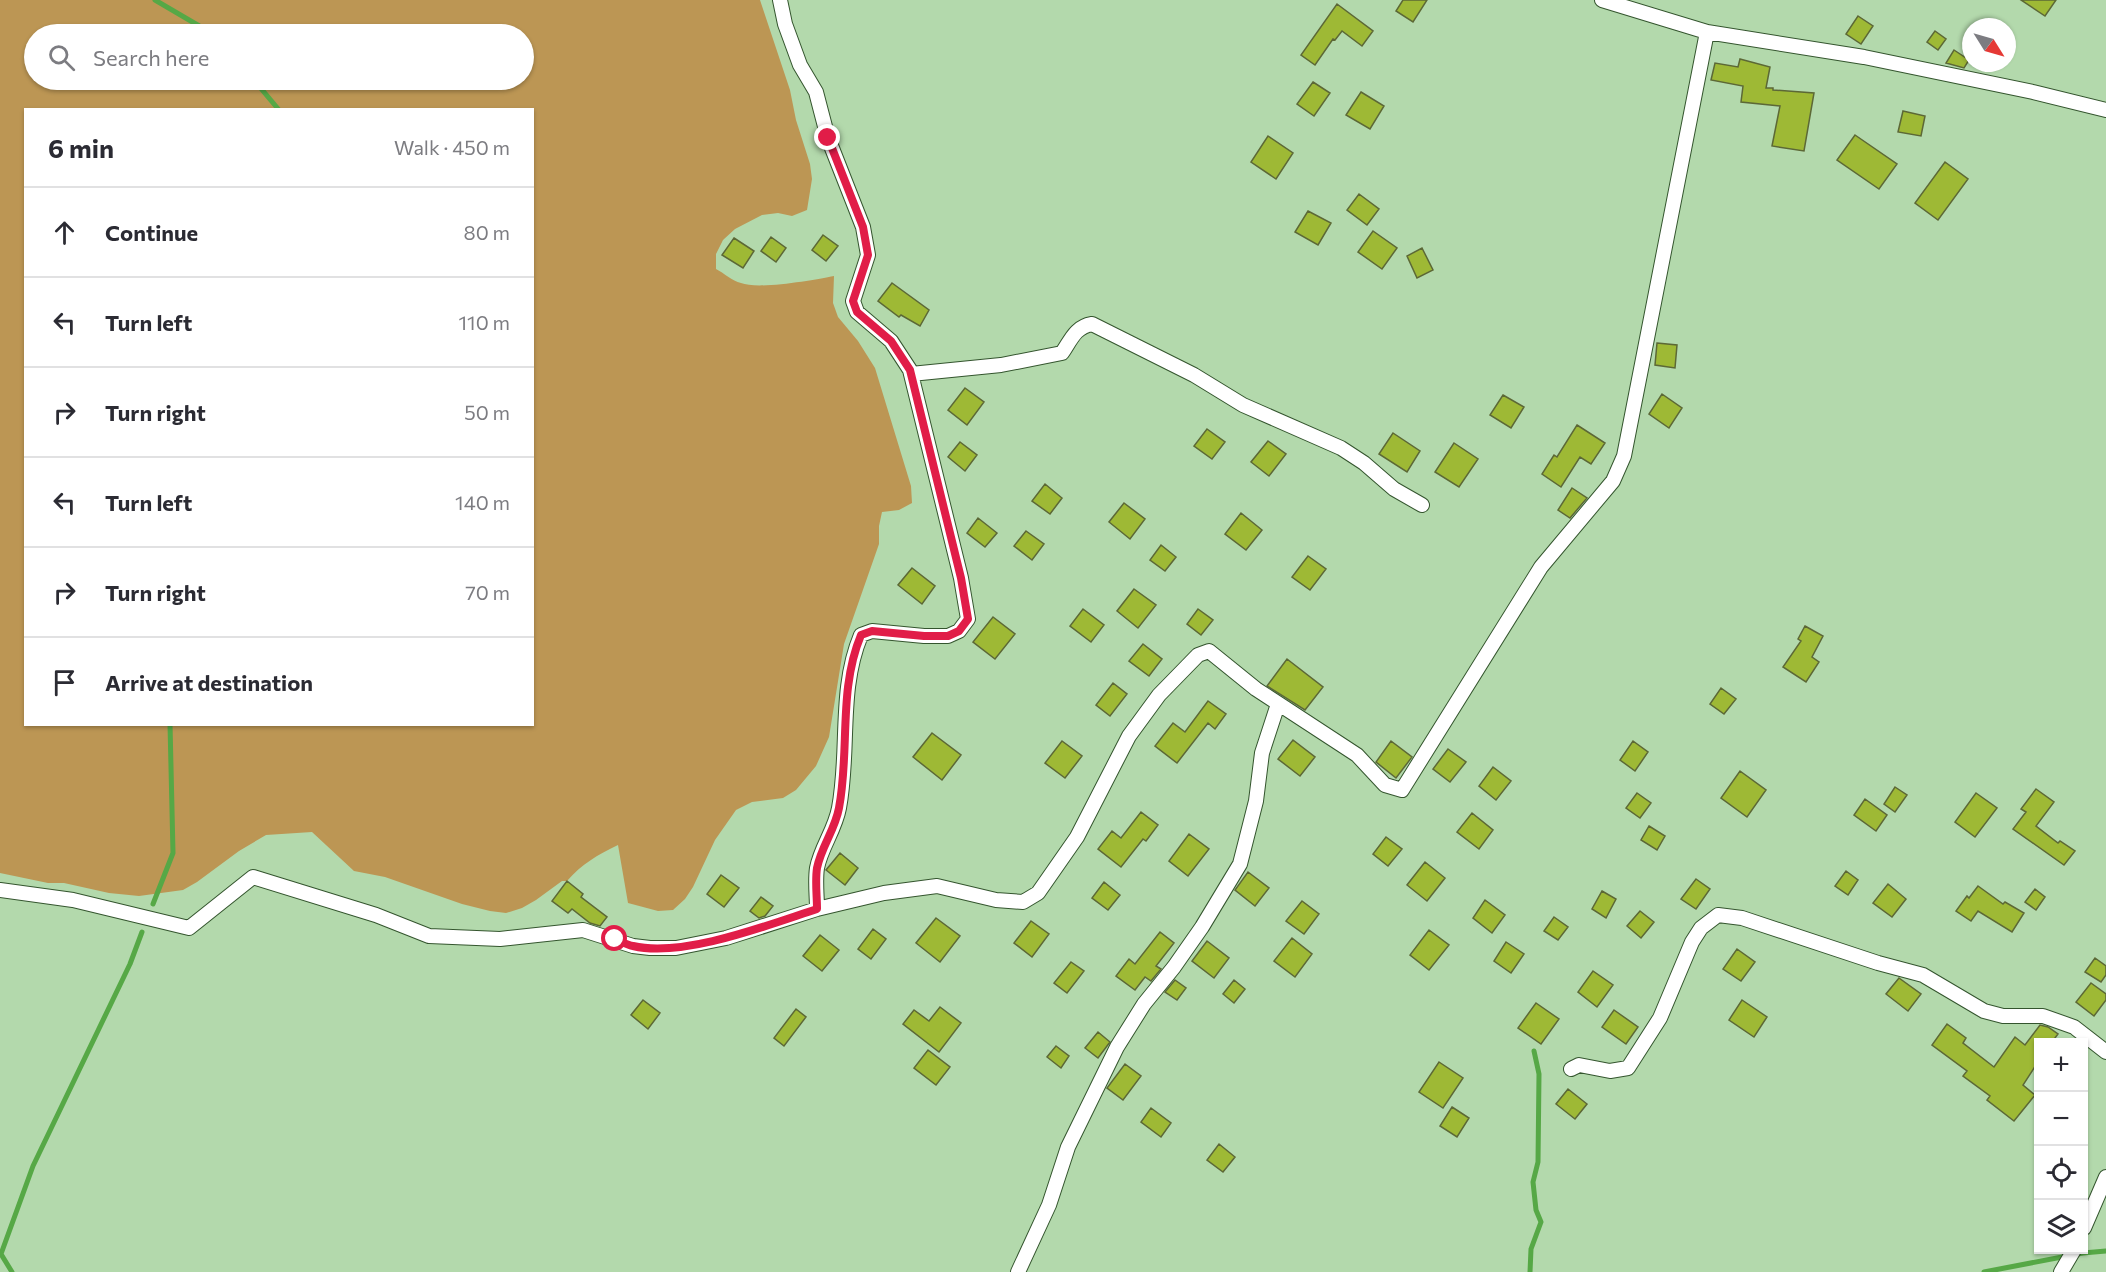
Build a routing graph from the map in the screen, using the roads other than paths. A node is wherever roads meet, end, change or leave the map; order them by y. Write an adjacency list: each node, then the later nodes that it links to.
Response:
1 (780, 0): 5 (street)
2 (1602, 0): 3 (street)
3 (1707, 32): 4 (street); 7 (street)
4 (2106, 110)
5 (911, 374): 6 (street); 9 (street)
6 (1422, 505)
7 (1278, 704): 9 (street); 14 (street)
8 (0, 890): 9 (street)
9 (817, 909)
10 (2106, 1052): 11 (street)
11 (1571, 1069)
12 (2106, 1177): 13 (street)
13 (2088, 1219)
14 (1018, 1272)

